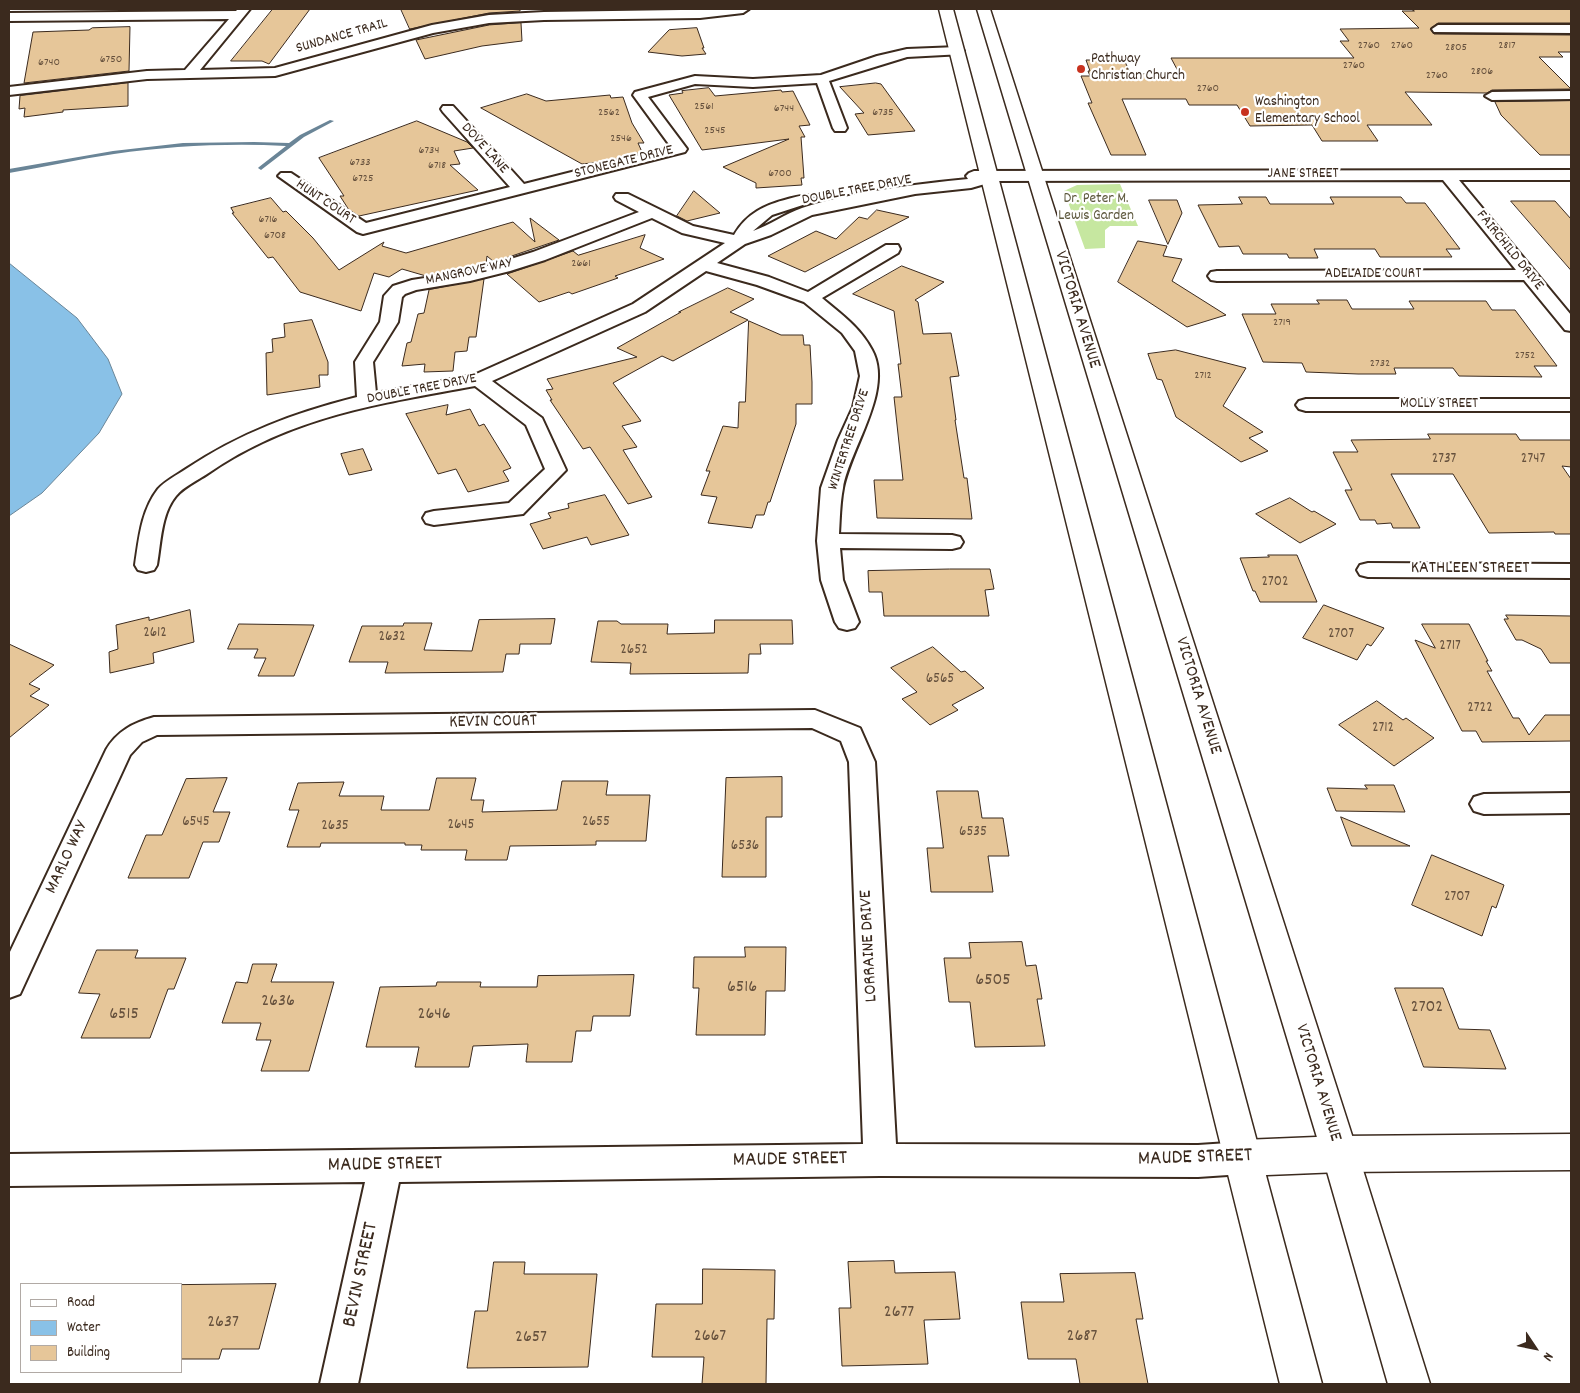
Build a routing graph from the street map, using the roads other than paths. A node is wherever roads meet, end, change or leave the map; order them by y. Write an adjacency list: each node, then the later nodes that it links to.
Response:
1 (743, 9): 5 (street, SUNDANCE TRAIL)
2 (946, 9): 9 (main road)
3 (983, 9): 20 (main road, VICTORIA AVENUE)
4 (242, 12): 6 (street); 10 (street)
5 (486, 14): 10 (street, SUNDANCE TRAIL)
6 (9, 17)
7 (1438, 29): 8 (street)
8 (1571, 29)
9 (958, 51): 11 (street, STONEGATE DRIVE); 21 (main road)
10 (190, 73): 12 (street, SUNDANCE TRAIL)
11 (822, 79): 16 (street); 22 (street, STONEGATE DRIVE)
12 (9, 91)
13 (1571, 95): 14 (street)
14 (1492, 96)
15 (448, 108): 22 (street, DOVE LANE)
16 (840, 128)
17 (1447, 175): 18 (street, JANE STREET); 20 (street, JANE STREET); 29 (street, FAIRCHILD DRIVE)
18 (1571, 175)
19 (286, 176): 25 (street, HUNT COURT)
20 (1034, 176): 21 (street, DOUBLE TREE DRIVE); 50 (main road, VICTORIA AVENUE)
21 (991, 177): 26 (street, DOUBLE TREE DRIVE); 51 (main road)
22 (520, 189): 25 (street, STONEGATE DRIVE)
23 (622, 198): 24 (street)
24 (651, 212): 26 (street); 34 (street, MANGROVE WAY)
25 (363, 229)
26 (739, 241): 28 (street, DOUBLE TREE DRIVE)
27 (892, 249): 31 (street)
28 (706, 265): 31 (street, WINTERTREE DRIVE); 33 (street, DOUBLE TREE DRIVE)
29 (1529, 275): 30 (street, ADELAIDE COURT); 32 (street, FAIRCHILD DRIVE)
30 (1218, 276)
31 (810, 298): 38 (street, WINTERTREE DRIVE)
32 (1571, 326)
33 (479, 380): 34 (street, DOUBLE TREE DRIVE); 37 (street)
34 (367, 400): 40 (street, DOUBLE TREE DRIVE)
35 (1306, 405): 36 (street, MOLLY STREET)
36 (1571, 405)
37 (434, 518)
38 (828, 541): 39 (street); 43 (street, WINTERTREE DRIVE)
39 (952, 542)
40 (146, 565)
41 (1368, 570): 42 (street, KATHLEEN STREET)
42 (1571, 571)
43 (847, 622)
44 (851, 734): 45 (street, KEVIN COURT); 52 (street, LORRAINE DRIVE)
45 (133, 735): 48 (street, MARLO WAY)
46 (1571, 803): 47 (street)
47 (1484, 804)
48 (9, 985)
49 (1571, 1152): 50 (main road, MAUDE STREET)
50 (1340, 1154): 51 (main road, MAUDE STREET); 57 (main road, VICTORIA AVENUE)
51 (1243, 1158): 52 (street, MAUDE STREET); 56 (main road)
52 (880, 1160): 53 (street, MAUDE STREET)
53 (385, 1166): 54 (street, MAUDE STREET); 55 (street, BEVIN STREET)
54 (9, 1170)
55 (339, 1384)
56 (1301, 1384)
57 (1409, 1384)

